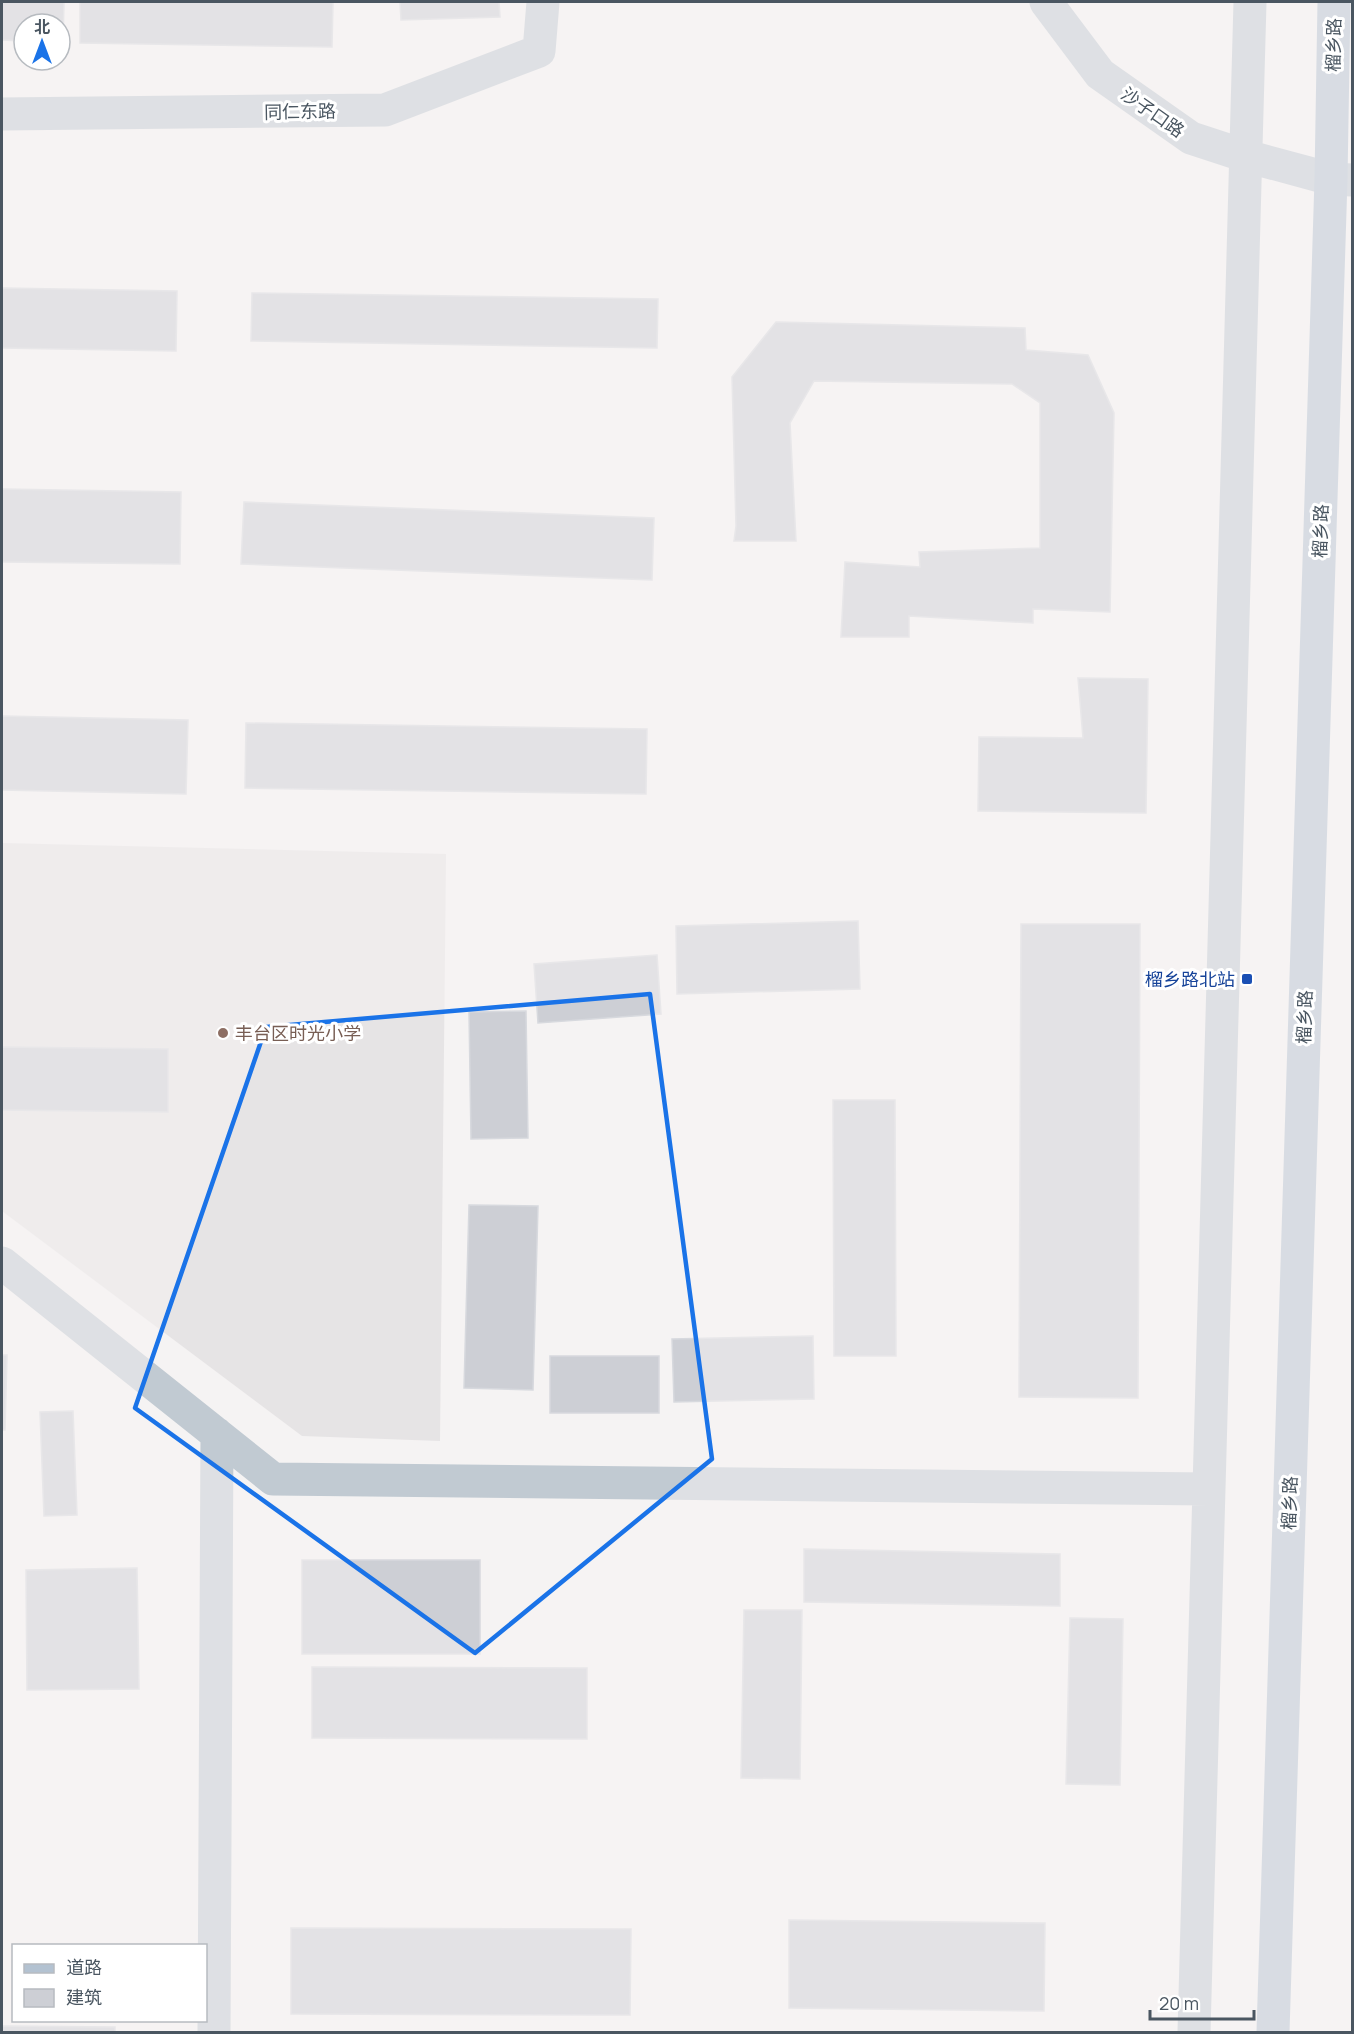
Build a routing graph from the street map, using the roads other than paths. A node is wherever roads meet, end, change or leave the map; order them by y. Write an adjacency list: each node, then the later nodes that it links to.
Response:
1 (543, 2): 5 (street, 同仁东路)
2 (1046, 2): 6 (street, 沙子口路)
3 (1250, 2): 6 (street)
4 (1334, 2): 7 (main road, 榴乡路)
5 (2, 114)
6 (1246, 156): 7 (street, 沙子口路); 10 (street)
7 (1342, 179): 13 (main road, 榴乡路)
8 (2, 1263): 9 (street)
9 (217, 1434): 10 (street); 11 (street)
10 (1209, 1489): 12 (street)
11 (214, 2032)
12 (1194, 2032)
13 (1273, 2032)

